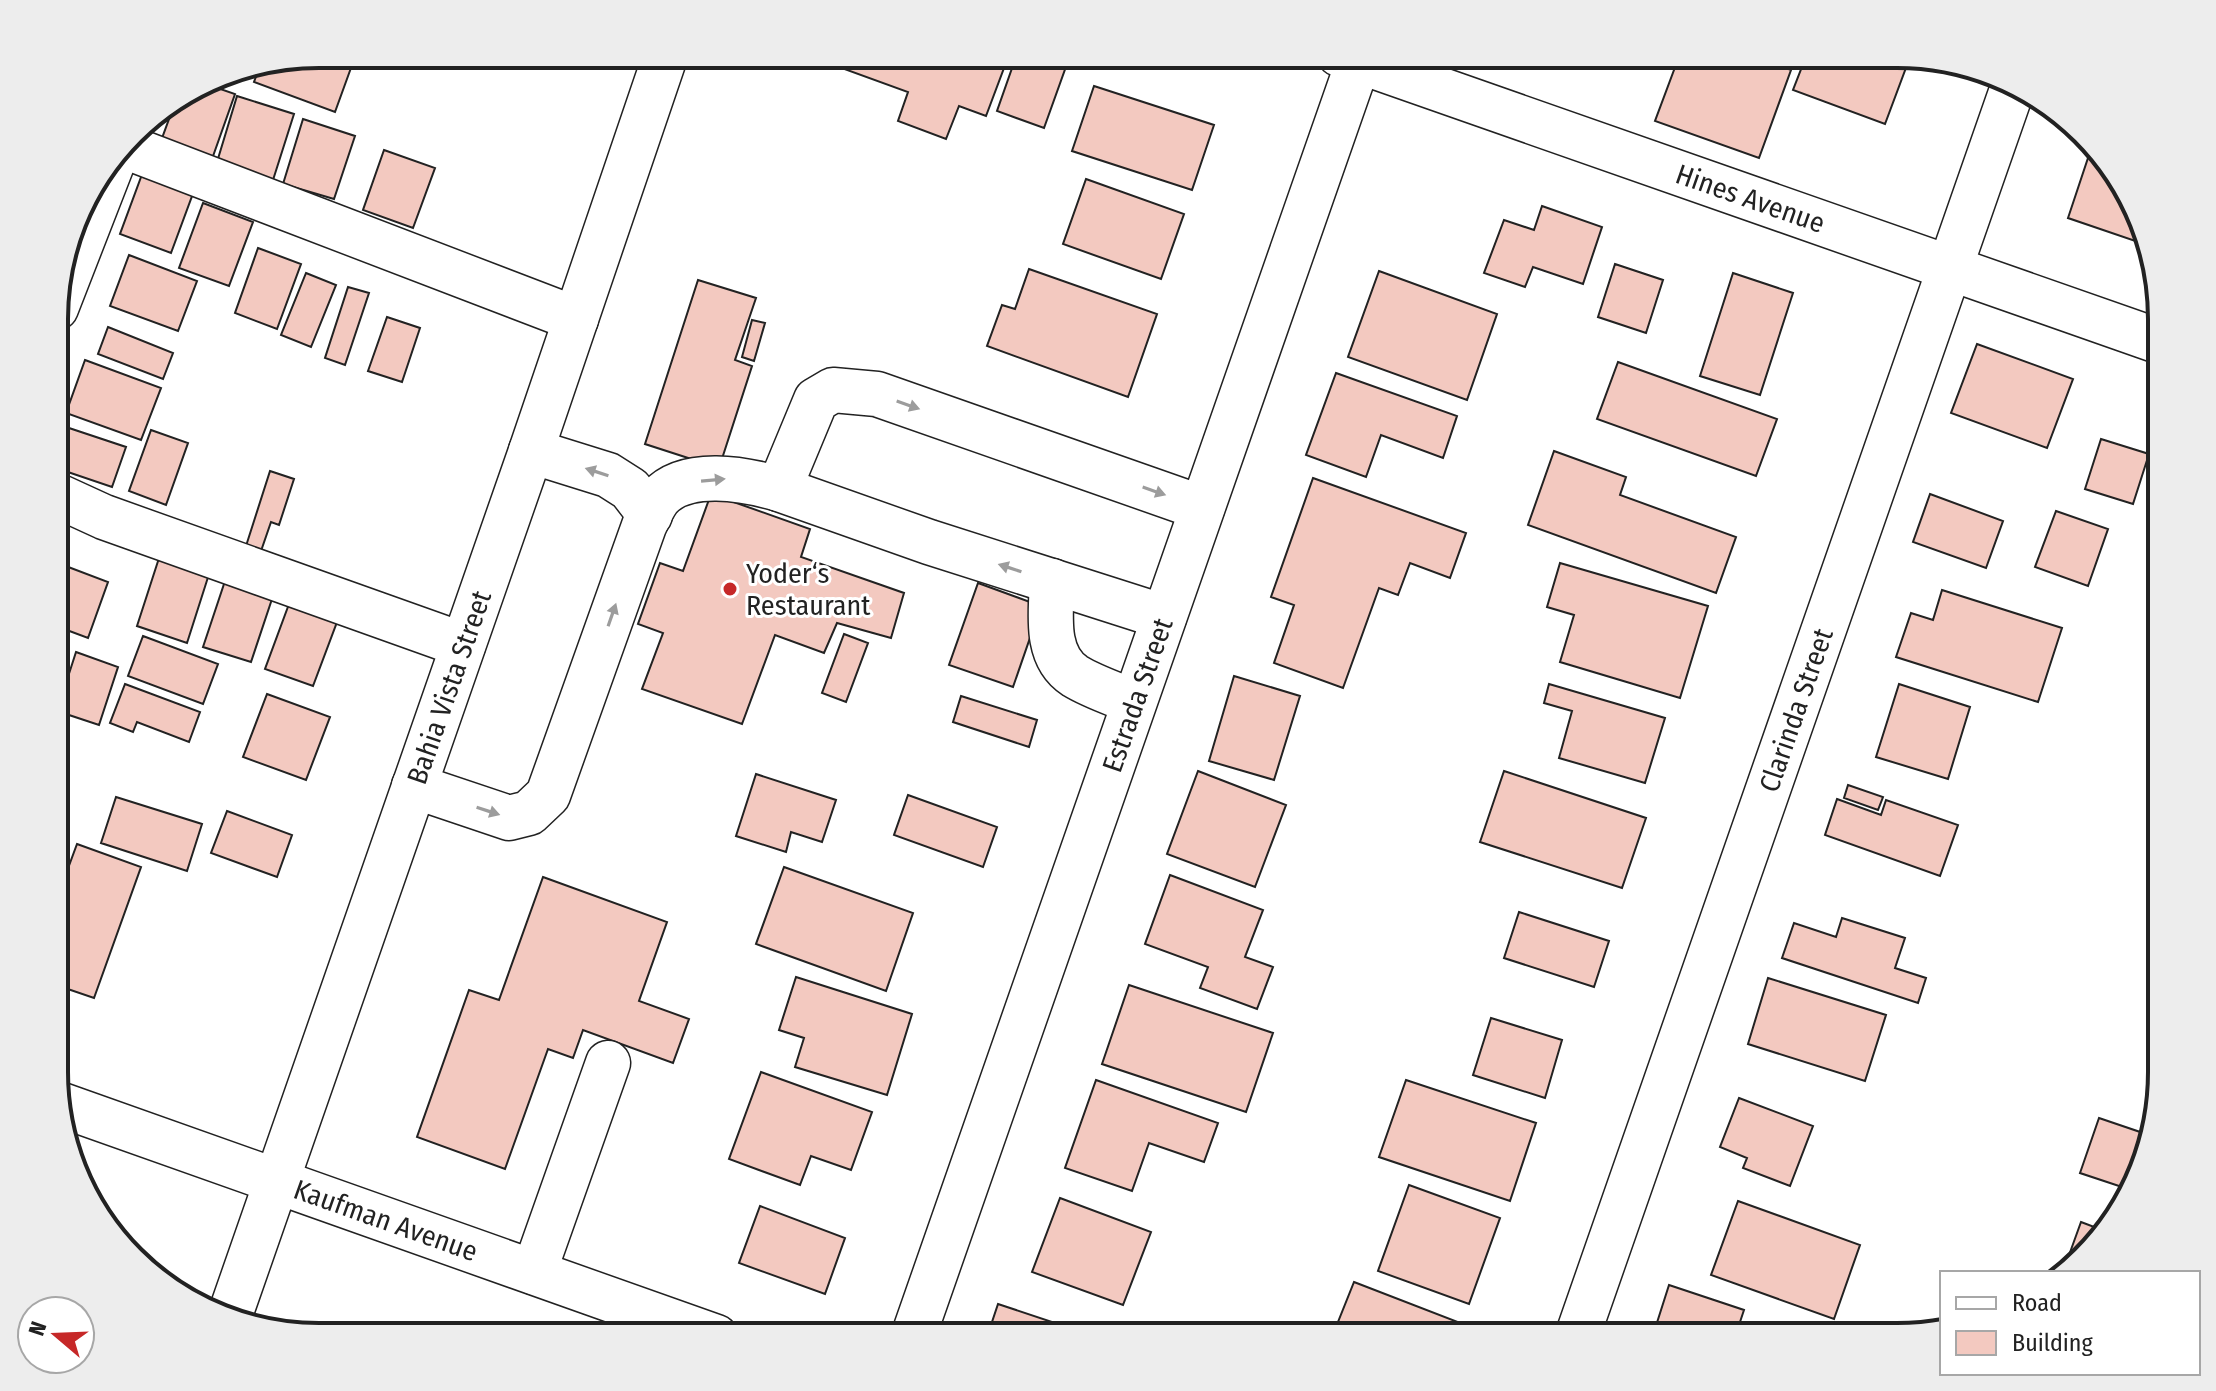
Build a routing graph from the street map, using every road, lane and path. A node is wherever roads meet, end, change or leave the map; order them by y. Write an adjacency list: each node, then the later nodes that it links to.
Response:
1 (1348, 68): 14 (street, Estrada Street)
2 (1387, 68): 8 (street, Hines Avenue)
3 (661, 69): 9 (street, Bahia Vista Street)
4 (2010, 95): 8 (street, Clarinda Street)
5 (134, 150): 9 (street)
6 (96, 204): 7 (street)
7 (77, 254)
8 (1948, 268): 10 (street, Hines Avenue); 26 (street, Clarinda Street)
9 (576, 319): 11 (street, Bahia Vista Street)
10 (2147, 337)
11 (531, 451): 15 (street, one-way to 11); 18 (street, Bahia Vista Street)
12 (779, 489): 14 (street, one-way to 14); 15 (street, one-way to 12); 16 (street, one-way to 12)
13 (68, 500): 18 (street)
14 (1202, 508): 17 (street, Estrada Street)
15 (650, 515): 20 (street, one-way to 15)
16 (1052, 581): 17 (street); 19 (street)
17 (1164, 617): 19 (street, Estrada Street)
18 (463, 645): 20 (street, Bahia Vista Street)
19 (1134, 702): 28 (street, Estrada Street)
20 (414, 786): 23 (street, Bahia Vista Street)
21 (608, 1063): 24 (street)
22 (71, 1108): 23 (street, Kaufman Avenue)
23 (277, 1182): 24 (street, Kaufman Avenue); 25 (street, Bahia Vista Street)
24 (534, 1272): 27 (street, Kaufman Avenue)
25 (233, 1308)
26 (1582, 1322)
27 (676, 1323)
28 (918, 1323)

